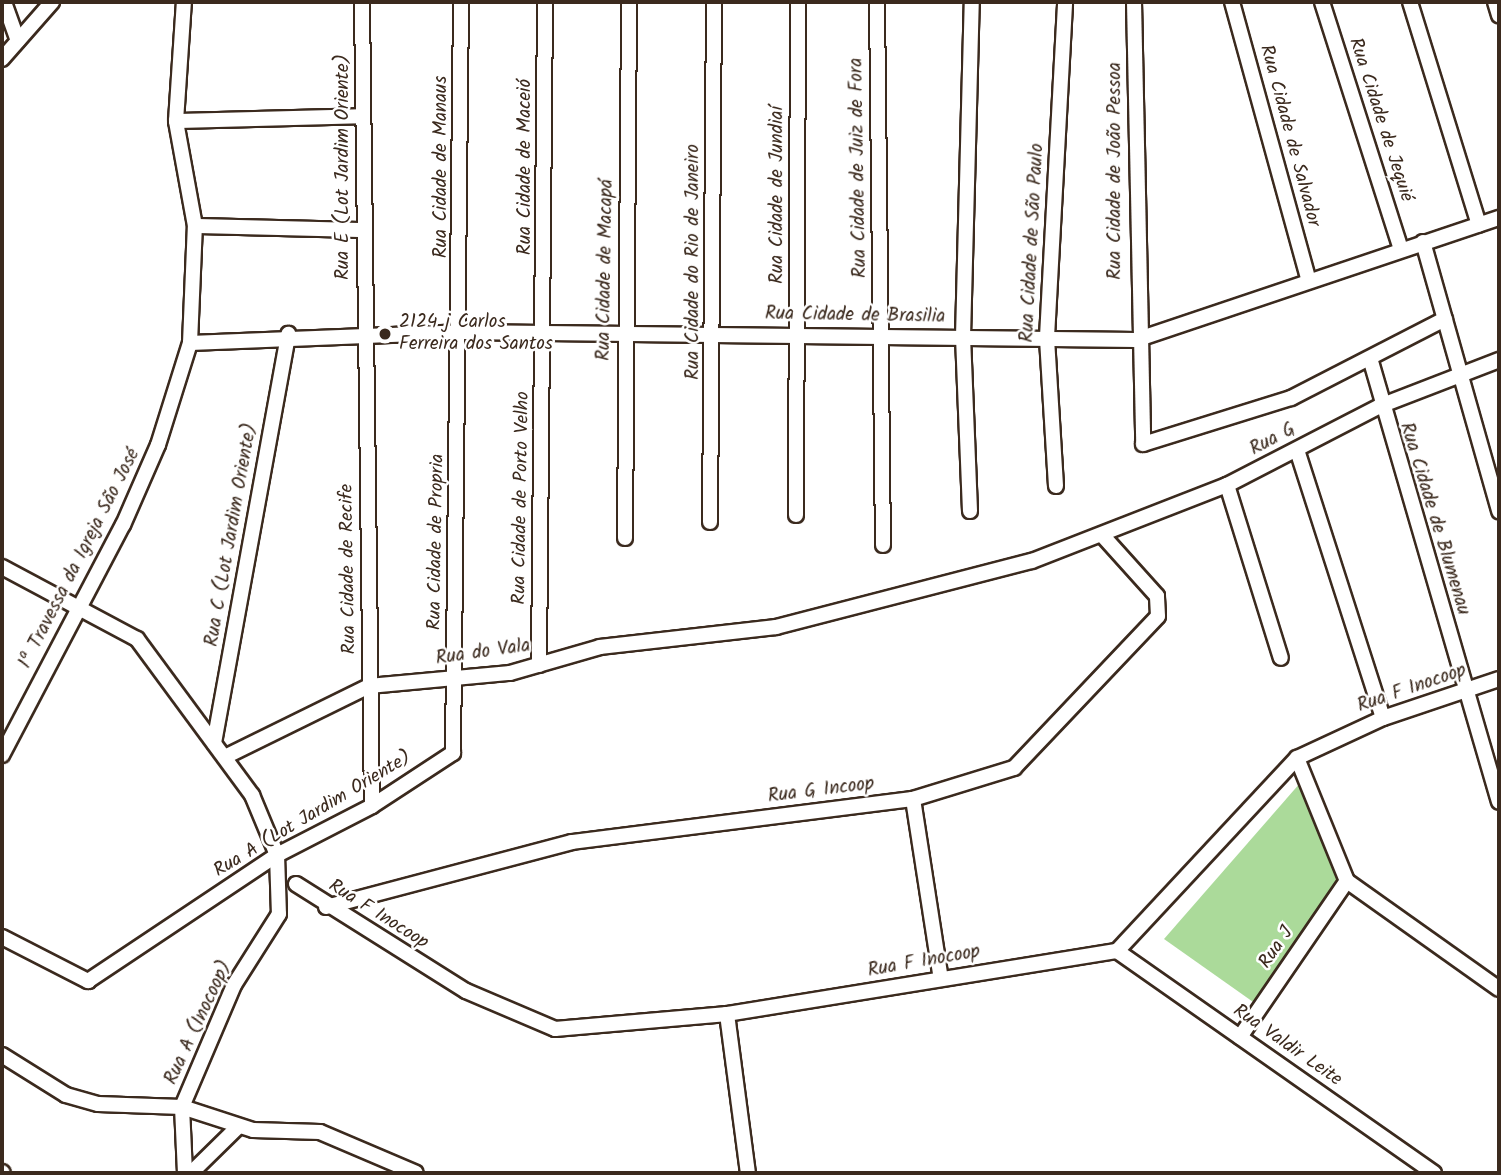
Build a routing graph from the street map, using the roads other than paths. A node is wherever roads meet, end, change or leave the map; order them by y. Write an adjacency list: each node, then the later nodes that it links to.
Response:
1 (4, 2): 19 (street)
2 (52, 2): 19 (street)
3 (184, 2): 22 (street, 1ª Travessa da Igreja São José)
4 (362, 2): 21 (street, Rua E (Lot Jardim Oriente))
5 (461, 2): 32 (street, Rua Cidade de Manaus)
6 (545, 2): 33 (street, Rua Cidade de Maceió)
7 (629, 2): 37 (street, Rua Cidade de Macapá)
8 (714, 2): 34 (street, Rua Cidade do Rio de Janeiro)
9 (798, 2): 38 (street, Rua Cidade de Jundiaí)
10 (877, 2): 36 (street, Rua Cidade de Juiz de Fora)
11 (972, 2): 39 (street)
12 (1065, 2): 40 (street, Rua Cidade de São Paulo)
13 (1134, 2): 41 (street, Rua Cidade de João Pessoa)
14 (1232, 2): 29 (street, Rua Cidade de Salvador)
15 (1322, 2): 28 (street, Rua Cidade de Jequié)
16 (1410, 2): 24 (street)
17 (1495, 2): 18 (street)
18 (1499, 15)
19 (18, 41): 20 (street)
20 (2, 59)
21 (363, 116): 22 (street); 26 (street, Rua E (Lot Jardim Oriente))
22 (176, 121): 25 (street, 1ª Travessa da Igreja São José)
23 (1499, 218): 24 (street, Rua Cidade de Brasilia)
24 (1479, 225): 27 (street, Rua Cidade de Brasilia)
25 (195, 226): 26 (street); 42 (street, 1ª Travessa da Igreja São José)
26 (362, 230): 31 (street, Rua E (Lot Jardim Oriente))
27 (1423, 242): 28 (street, Rua Cidade de Brasilia); 30 (street)
28 (1401, 249): 29 (street, Rua Cidade de Brasilia)
29 (1309, 281): 41 (street, Rua Cidade de Brasilia)
30 (1445, 319): 43 (street, Rua G); 45 (street)
31 (366, 332): 32 (street, Rua Cidade de Brasilia); 35 (street, Rua Cidade de Brasilia); 64 (street, Rua Cidade de Recife)
32 (460, 332): 33 (street, Rua Cidade de Brasilia); 62 (street, Rua Cidade de Propria)
33 (544, 332): 37 (street, Rua Cidade de Brasilia); 61 (street, Rua Cidade de Porto Velho)
34 (713, 333): 37 (street, Rua Cidade de Brasilia); 38 (street, Rua Cidade de Brasilia); 54 (street, Rua Cidade do Rio de Janeiro)
35 (288, 334): 42 (street, Rua Cidade de Brasilia); 67 (street, Rua C (Lot Jardim Oriente))
36 (881, 334): 38 (street, Rua Cidade de Brasilia); 39 (street, Rua Cidade de Brasilia); 57 (street, Rua Cidade de Juiz de Fora)
37 (625, 335): 56 (street, Rua Cidade de Macapá)
38 (797, 336): 53 (street, Rua Cidade de Jundiaí)
39 (963, 337): 40 (street, Rua Cidade de Brasilia); 51 (street)
40 (1047, 337): 41 (street, Rua Cidade de Brasilia); 50 (street, Rua Cidade de São Paulo)
41 (1136, 340): 47 (street, Rua Cidade de João Pessoa)
42 (190, 343): 59 (street, 1ª Travessa da Igreja São José)
43 (1370, 359): 46 (street, Rua Cidade de Blumenau); 47 (street, Rua G)
44 (1499, 360): 45 (street, Rua G)
45 (1459, 373): 46 (street, Rua G); 52 (street)
46 (1380, 406): 48 (street, Rua G); 65 (street, Rua Cidade de Blumenau)
47 (1143, 444)
48 (1297, 450): 49 (street, Rua G); 66 (street)
49 (1227, 485): 55 (street, Rua G); 60 (street)
50 (1056, 486)
51 (970, 511)
52 (1499, 511)
53 (796, 515)
54 (710, 522)
55 (1103, 536): 61 (street, Rua do Vala); 72 (street, Rua G Incoop)
56 (625, 538)
57 (883, 545)
58 (2, 567): 59 (street)
59 (81, 607): 67 (street); 69 (street, 1ª Travessa da Igreja São José)
60 (1281, 658)
61 (539, 665): 62 (street, Rua do Vala)
62 (453, 677): 64 (street, Rua do Vala); 68 (street, Rua Cidade de Propria)
63 (1499, 679): 65 (street, Rua F Inocoop)
64 (369, 686): 70 (street); 74 (street, Rua Cidade de Recife)
65 (1466, 690): 66 (street, Rua F Inocoop); 73 (street, Rua Cidade de Blumenau)
66 (1383, 718): 71 (street, Rua F Inocoop)
67 (214, 743): 75 (street)
68 (453, 753): 74 (street, Rua A (Lot Jardim Oriente))
69 (2, 755)
70 (229, 755)
71 (1297, 758): 76 (street); 80 (street, Rua F Inocoop)
72 (914, 799): 78 (street, Rua G Incoop); 81 (street)
73 (1499, 802)
74 (372, 806): 75 (street, Rua A (Lot Jardim Oriente))
75 (277, 855): 79 (street, Rua A (Lot Jardim Oriente)); 86 (street, Rua A (Inocoop))
76 (1346, 881): 82 (street); 84 (street, Rua J)
77 (296, 884): 78 (street, Rua F Inocoop)
78 (326, 907): 83 (street, Rua F Inocoop)
79 (2, 937)
80 (1117, 951): 81 (street, Rua F Inocoop); 84 (street, Rua Valdir Leite)
81 (941, 979): 83 (street, Rua F Inocoop)
82 (1499, 989)
83 (727, 1014): 91 (street)
84 (1240, 1037): 92 (street, Rua Valdir Leite)
85 (2, 1055): 86 (street)
86 (182, 1107): 87 (street); 89 (street, Rua A (Inocoop))
87 (238, 1127): 88 (street); 90 (street)
88 (200, 1171)
89 (186, 1173)
90 (416, 1173)
91 (748, 1173)
92 (1434, 1173)

